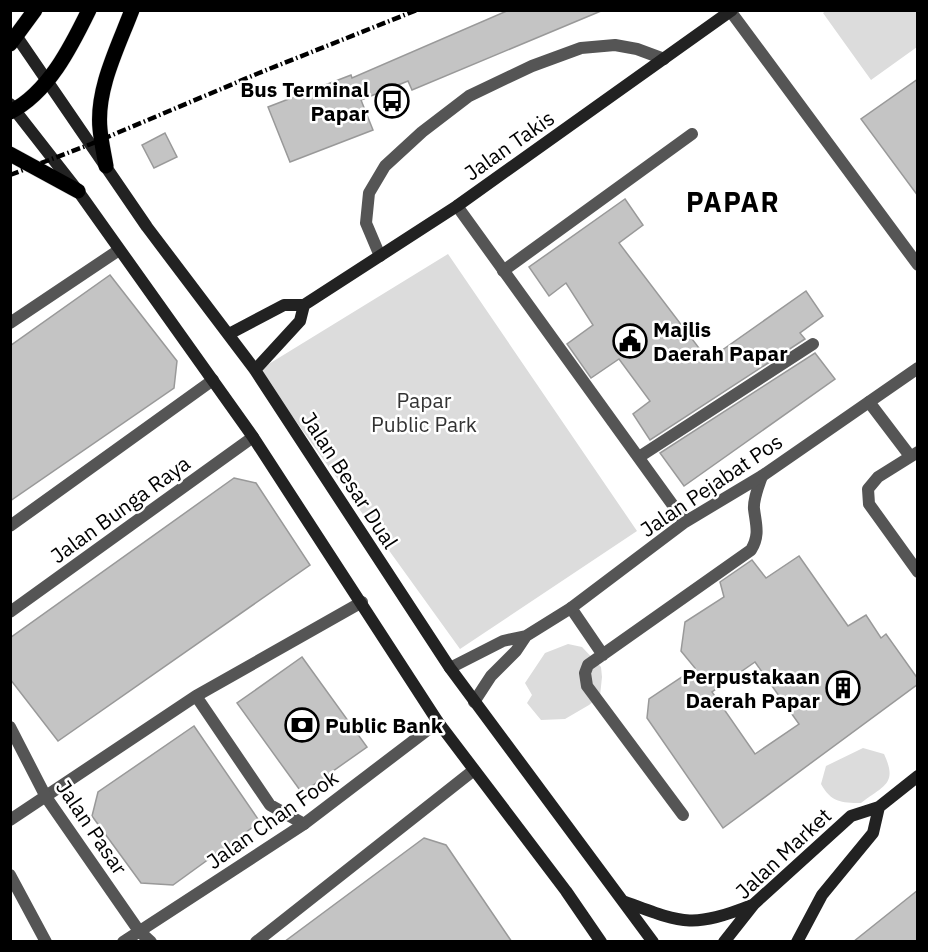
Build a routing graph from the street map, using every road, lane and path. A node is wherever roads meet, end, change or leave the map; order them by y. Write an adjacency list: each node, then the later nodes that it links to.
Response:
1 (35, 10): 5 (main road)
2 (89, 10): 7 (main road)
3 (132, 10): 11 (main road)
4 (732, 11): 6 (main road, Jalan Takis); 16 (street)
5 (14, 40): 7 (main road, Jalan Besar Dual)
6 (664, 59): 13 (main road, Jalan Takis); 15 (street)
7 (47, 81): 8 (main road); 11 (main road, Jalan Besar Dual)
8 (12, 109): 12 (main road)
9 (692, 134): 17 (street)
10 (10, 154): 12 (main road)
11 (106, 166): 20 (main road, Jalan Besar Dual)
12 (78, 191): 14 (main road)
13 (457, 206): 15 (main road, Jalan Takis); 17 (street)
14 (119, 250): 19 (street); 24 (main road)
15 (380, 256): 18 (main road, Jalan Takis)
16 (918, 265)
17 (503, 270): 28 (street)
18 (304, 305): 20 (main road, Jalan Takis); 23 (main road)
19 (10, 323)
20 (229, 334): 23 (main road, Jalan Besar Dual)
21 (813, 344): 28 (street)
22 (918, 368): 25 (street, Jalan Pejabat Pos)
23 (255, 370): 38 (main road, Jalan Besar Dual)
24 (213, 380): 26 (main road); 31 (street)
25 (869, 402): 27 (street); 29 (street, Jalan Pejabat Pos)
26 (253, 437): 33 (main road); 35 (street, Jalan Bunga Raya)
27 (914, 454): 32 (street)
28 (639, 457): 30 (street)
29 (762, 476): 30 (street, Jalan Pejabat Pos); 37 (street)
30 (686, 522): 34 (street, Jalan Pejabat Pos)
31 (10, 526)
32 (918, 572)
33 (362, 602): 39 (street); 41 (main road)
34 (572, 608): 36 (street, Jalan Pejabat Pos); 37 (street)
35 (10, 612)
36 (526, 636): 38 (street, Jalan Pejabat Pos); 40 (street, Jalan Pejabat Pos)
37 (603, 655): 47 (street)
38 (450, 668): 40 (main road, Jalan Besar Dual)
39 (196, 696): 45 (street); 49 (street)
40 (474, 702): 51 (main road, Jalan Besar Dual)
41 (438, 722): 43 (main road); 49 (street, Jalan Chan Fook)
42 (10, 728): 45 (street, Jalan Pasar)
43 (474, 770): 57 (street); 58 (main road)
44 (918, 776): 46 (main road, Jalan Market)
45 (46, 797): 48 (street); 53 (street, Jalan Pasar)
46 (879, 807): 52 (main road, Jalan Market); 61 (main road)
47 (683, 815)
48 (10, 820)
49 (304, 824): 53 (street, Jalan Chan Fook)
50 (10, 875): 54 (street)
51 (622, 900): 52 (main road); 59 (main road, Jalan Besar Dual)
52 (754, 904): 60 (main road, Jalan Market)
53 (139, 931): 55 (street, Jalan Chan Fook); 56 (street, Jalan Pasar)
54 (46, 942)
55 (123, 942)
56 (151, 942)
57 (256, 942)
58 (601, 942)
59 (653, 942)
60 (724, 942)
61 (797, 942)

